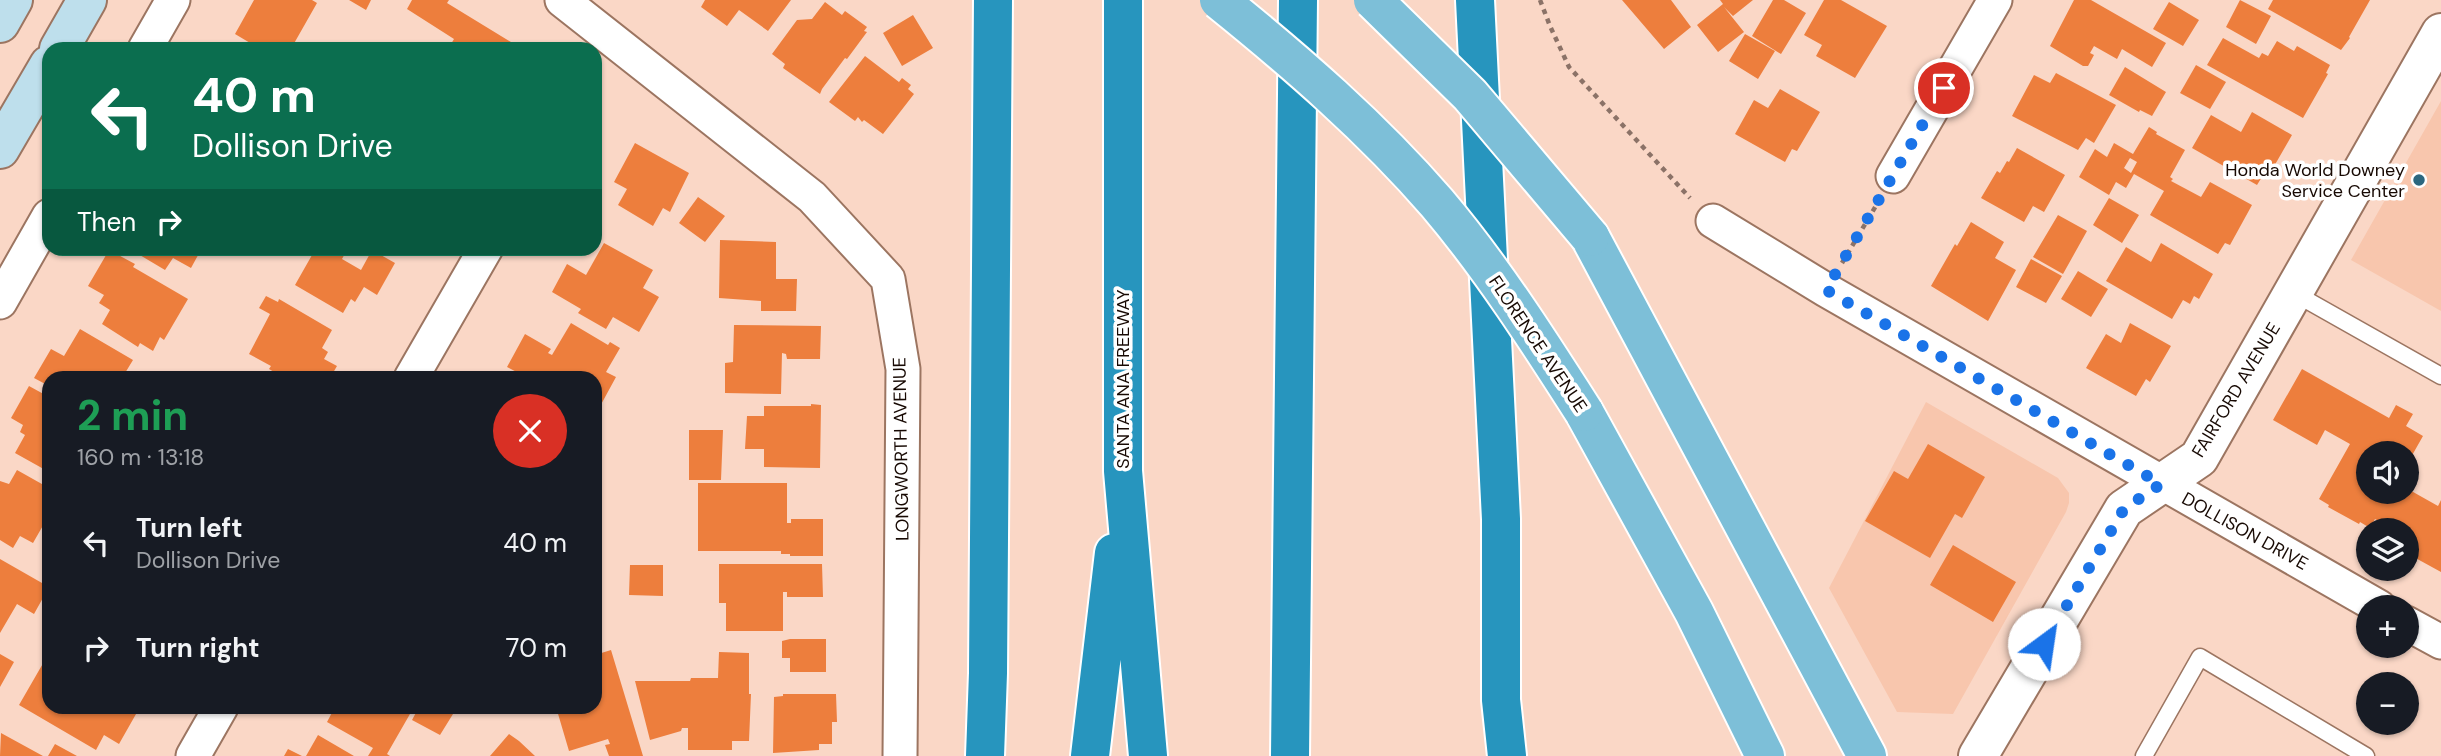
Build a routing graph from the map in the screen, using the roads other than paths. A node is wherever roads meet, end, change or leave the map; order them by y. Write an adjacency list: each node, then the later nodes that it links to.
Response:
1 (13, 0): 12 (main road)
2 (88, 0): 14 (main road)
3 (173, 0): 15 (street)
4 (562, 0): 16 (street, LONGWORTH AVENUE)
5 (993, 0): 36 (highway)
6 (1123, 0): 28 (highway, SANTA ANA FREEWAY)
7 (1219, 0): 41 (main road, FLORENCE AVENUE, bridge)
8 (1298, 0): 39 (highway)
9 (1373, 0): 42 (main road, bridge)
10 (1475, 0): 40 (highway)
11 (1994, 0): 20 (street)
12 (0, 23)
13 (2441, 33): 24 (street, FAIRFORD AVENUE)
14 (63, 42)
15 (149, 42)
16 (597, 42)
17 (602, 48): 35 (street, LONGWORTH AVENUE)
18 (42, 77): 19 (main road)
19 (0, 149)
20 (1893, 176)
21 (1713, 221): 29 (street, DOLLISON DRIVE)
22 (42, 228): 25 (street)
23 (481, 256): 26 (street)
24 (2294, 293): 27 (lane); 29 (street, FAIRFORD AVENUE)
25 (0, 302)
26 (415, 371)
27 (2441, 376)
28 (1123, 471): 37 (highway); 38 (highway, SANTA ANA FREEWAY)
29 (2161, 484): 30 (street, DOLLISON DRIVE); 43 (street, FAIRFORD AVENUE)
30 (2358, 595)
31 (2419, 629): 32 (street)
32 (2441, 642)
33 (217, 714): 34 (street)
34 (193, 756)
35 (900, 756)
36 (985, 756)
37 (1090, 756)
38 (1147, 756)
39 (1290, 756)
40 (1507, 756)
41 (1765, 756)
42 (1867, 756)
43 (1978, 756)
44 (2144, 756): 45 (lane)
45 (2366, 756)

